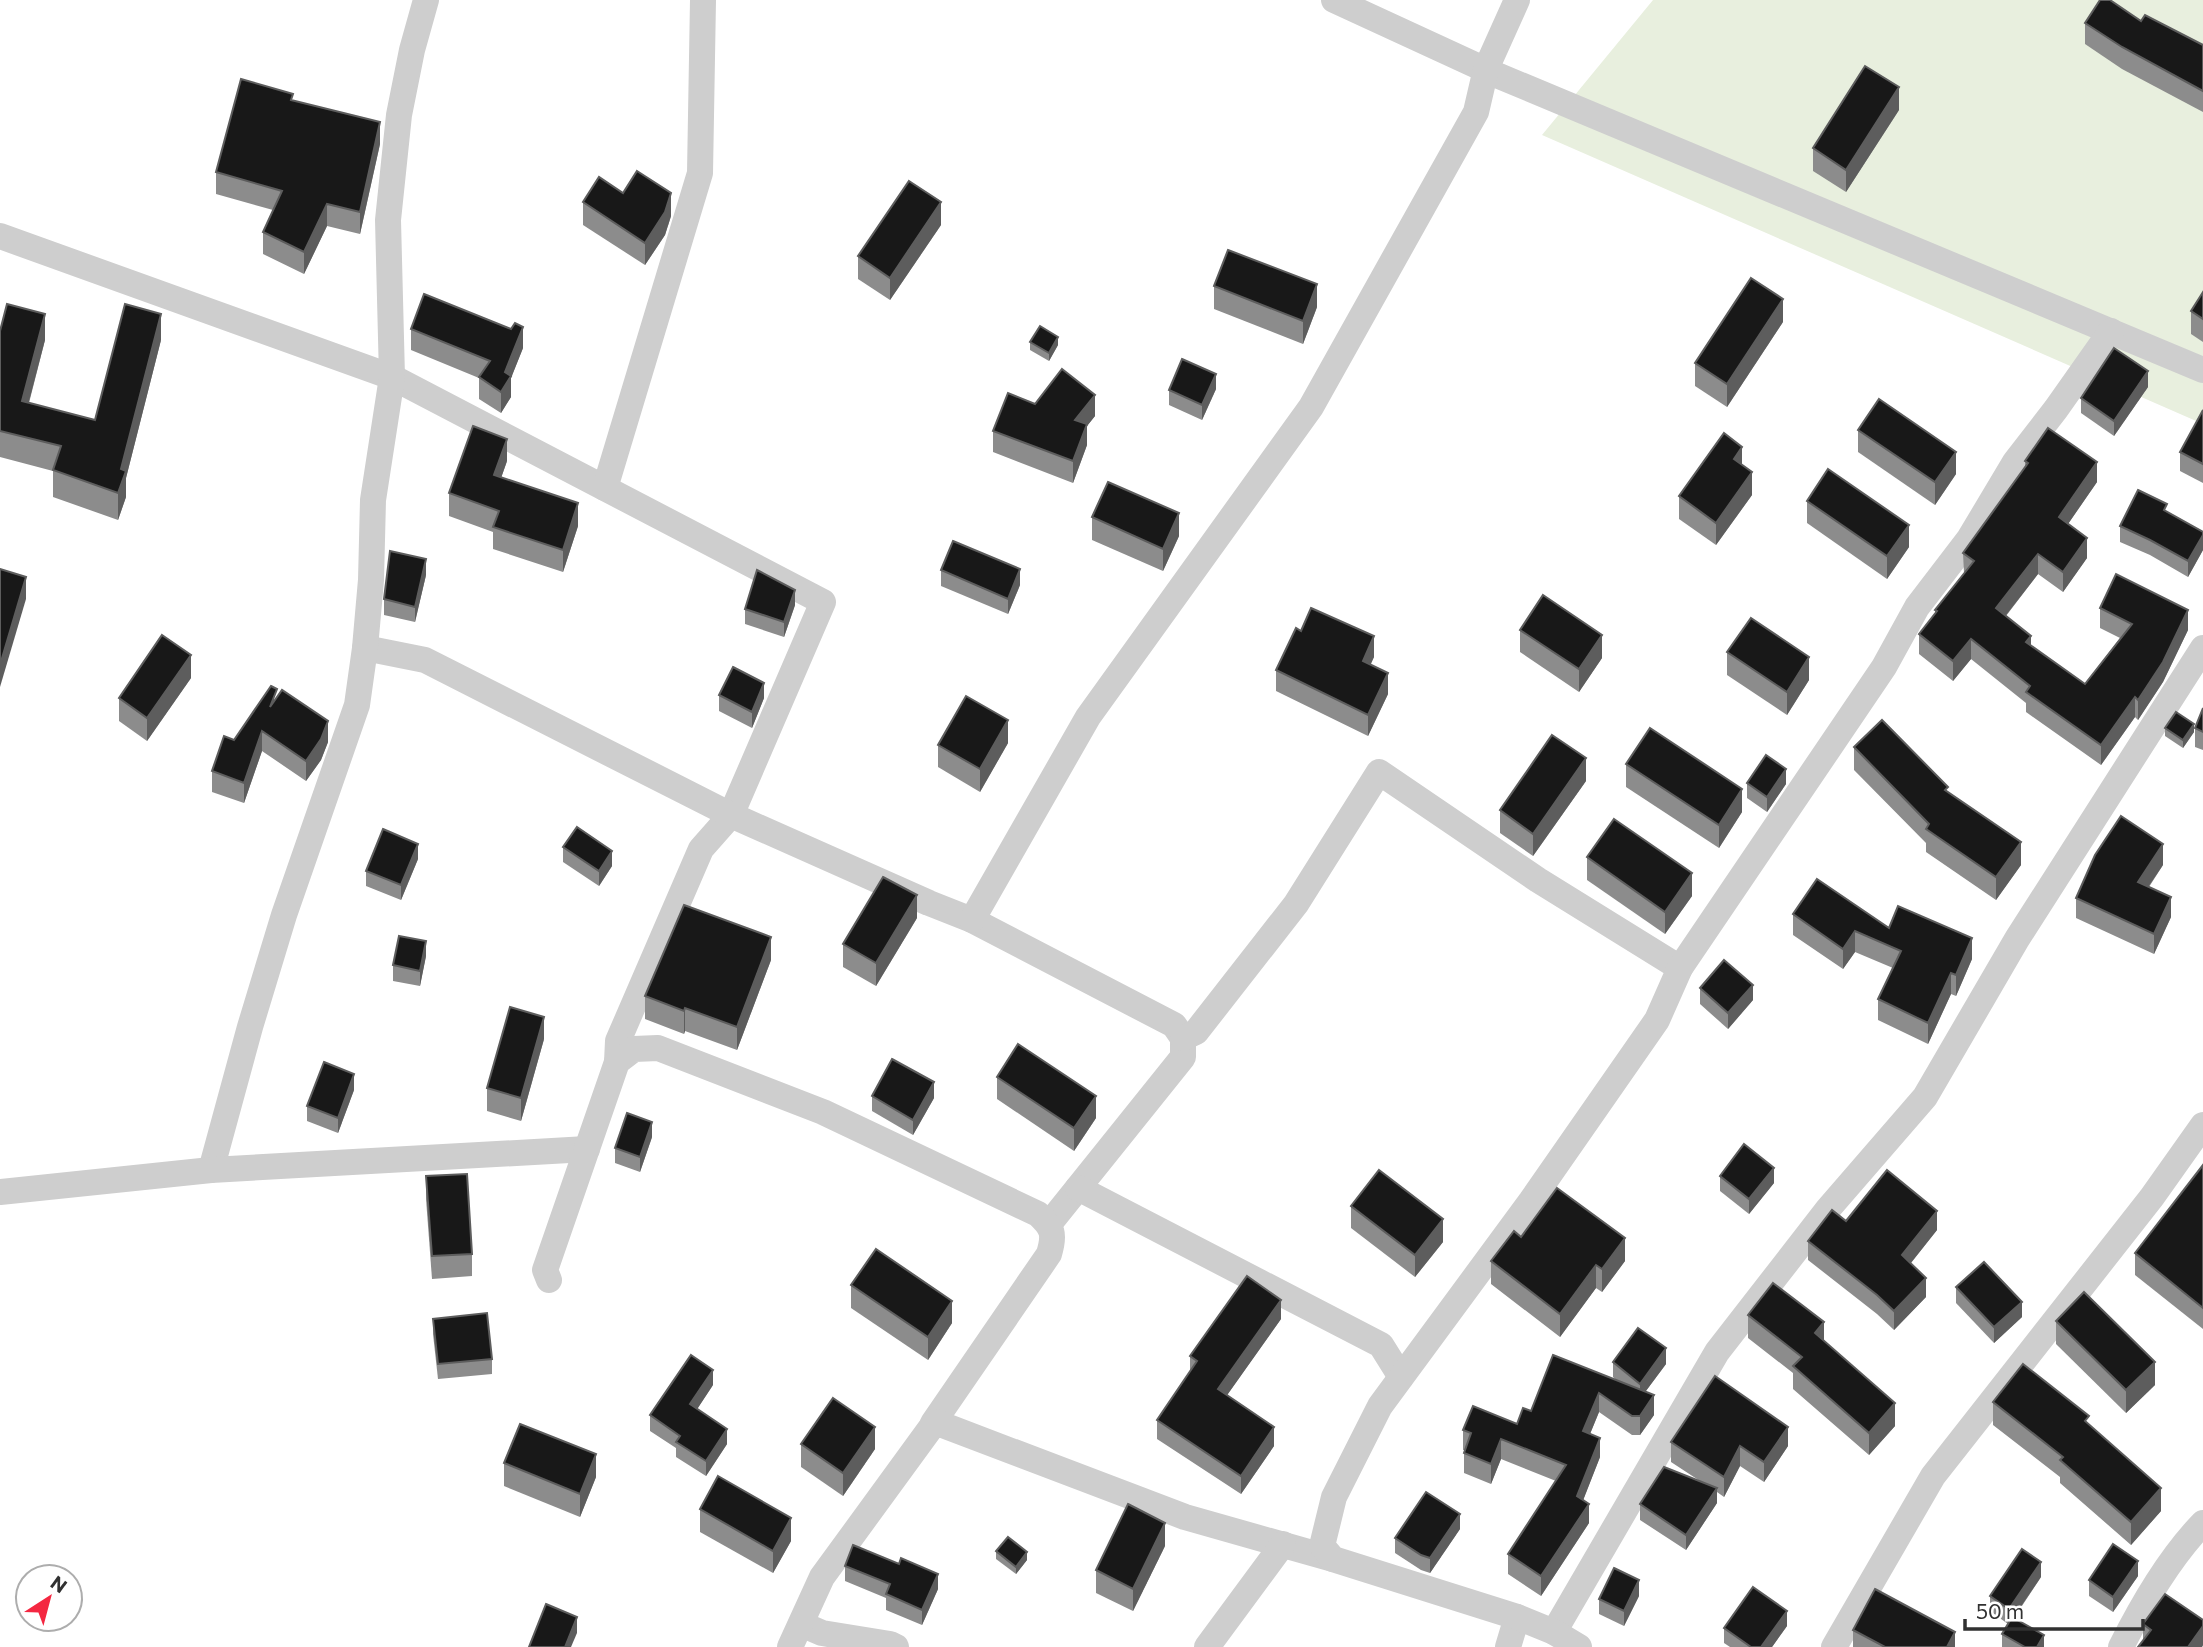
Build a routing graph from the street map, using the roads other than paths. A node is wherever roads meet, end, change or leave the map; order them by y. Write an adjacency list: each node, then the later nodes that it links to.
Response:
1 (426, 0): 9 (street)
2 (703, 0): 10 (street)
3 (1334, 0): 5 (street)
4 (1517, 0): 5 (street)
5 (1486, 69): 7 (street); 14 (street)
6 (0, 236): 9 (street)
7 (2110, 331): 8 (street); 15 (street)
8 (2203, 370)
9 (391, 377): 10 (street); 11 (street)
10 (605, 488): 13 (street)
11 (365, 648): 13 (street); 20 (street)
12 (2203, 648): 31 (street)
13 (731, 815): 14 (street); 17 (street)
14 (972, 920): 16 (street)
15 (1679, 968): 16 (street); 25 (street)
16 (1183, 1038): 21 (street)
17 (617, 1062): 19 (street); 23 (street)
18 (2203, 1125): 37 (street)
19 (587, 1149): 20 (street); 24 (street)
20 (211, 1170): 22 (street)
21 (1078, 1188): 23 (street); 25 (street)
22 (0, 1192)
23 (1049, 1224): 26 (street)
24 (549, 1280)
25 (1401, 1377): 29 (street)
26 (933, 1423): 28 (street); 32 (street)
27 (2203, 1523): 38 (street)
28 (1283, 1544): 29 (street); 34 (street)
29 (1333, 1559): 30 (street)
30 (1517, 1616): 31 (street); 35 (street)
31 (1555, 1632): 36 (street)
32 (795, 1635): 33 (street)
33 (896, 1647)
34 (1207, 1647)
35 (1508, 1647)
36 (1579, 1647)
37 (1834, 1647)
38 (2121, 1647)

